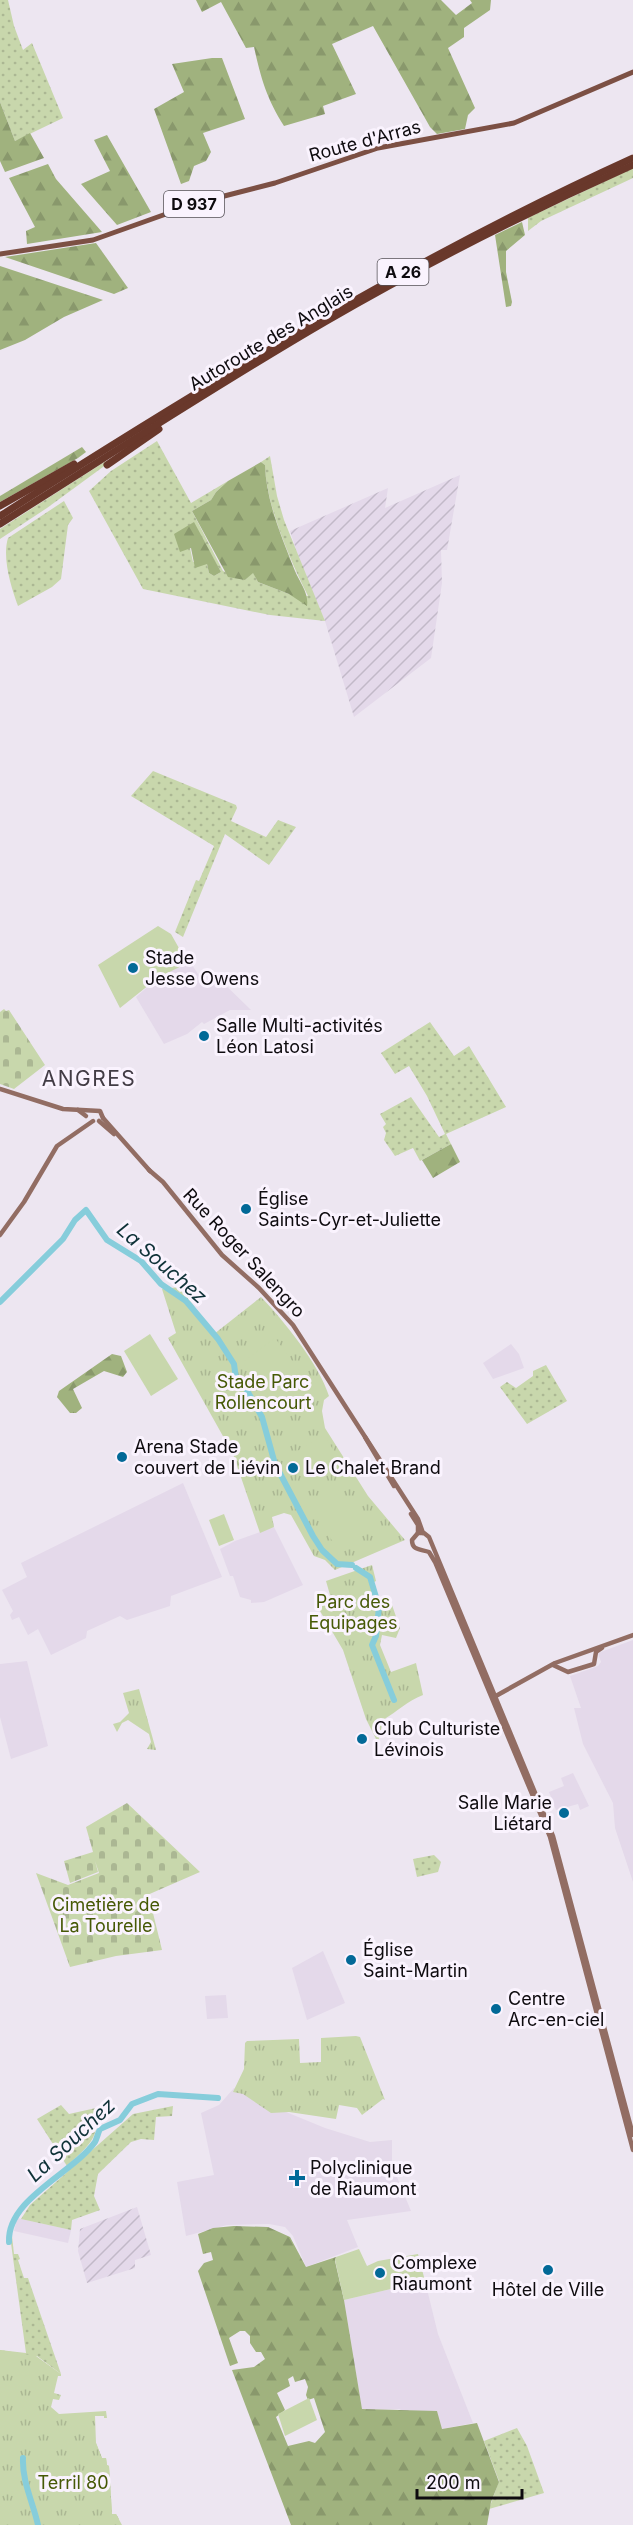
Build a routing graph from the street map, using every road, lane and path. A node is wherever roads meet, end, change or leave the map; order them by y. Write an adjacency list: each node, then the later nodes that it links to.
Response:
1 (633, 72): 4 (main road, Route d'Arras / D 937)
2 (633, 158): 6 (highway, Autoroute des Anglais / A 26)
3 (633, 165): 5 (highway, Autoroute des Anglais / A 26)
4 (0, 254)
5 (192, 403): 7 (highway); 10 (highway, Autoroute des Anglais / A 26)
6 (134, 431): 8 (highway); 9 (highway, Autoroute des Anglais / A 26)
7 (107, 465)
8 (0, 506)
9 (0, 516)
10 (0, 524)
11 (0, 1089): 12 (main road)
12 (78, 1110): 13 (main road); 14 (main road)
13 (90, 1110): 14 (main road); 14 (main road)
14 (95, 1119): 15 (main road); 16 (main road, Rue Roger Salengro)
15 (0, 1235)
16 (365, 1437): 17 (main road); 19 (main road)
17 (420, 1523): 18 (main road); 19 (main road)
18 (428, 1526)
19 (420, 1533): 20 (main road); 21 (main road)
20 (430, 1543): 21 (main road); 28 (main road)
21 (424, 1550): 28 (main road)
22 (633, 1636): 23 (main road); 24 (main road)
23 (589, 1652): 24 (main road); 25 (main road)
24 (595, 1655): 27 (main road)
25 (566, 1660): 26 (main road); 27 (main road)
26 (553, 1665): 27 (main road); 28 (main road)
27 (563, 1668)
28 (494, 1696): 29 (main road); 30 (main road)
29 (633, 2135)
30 (633, 2150)

